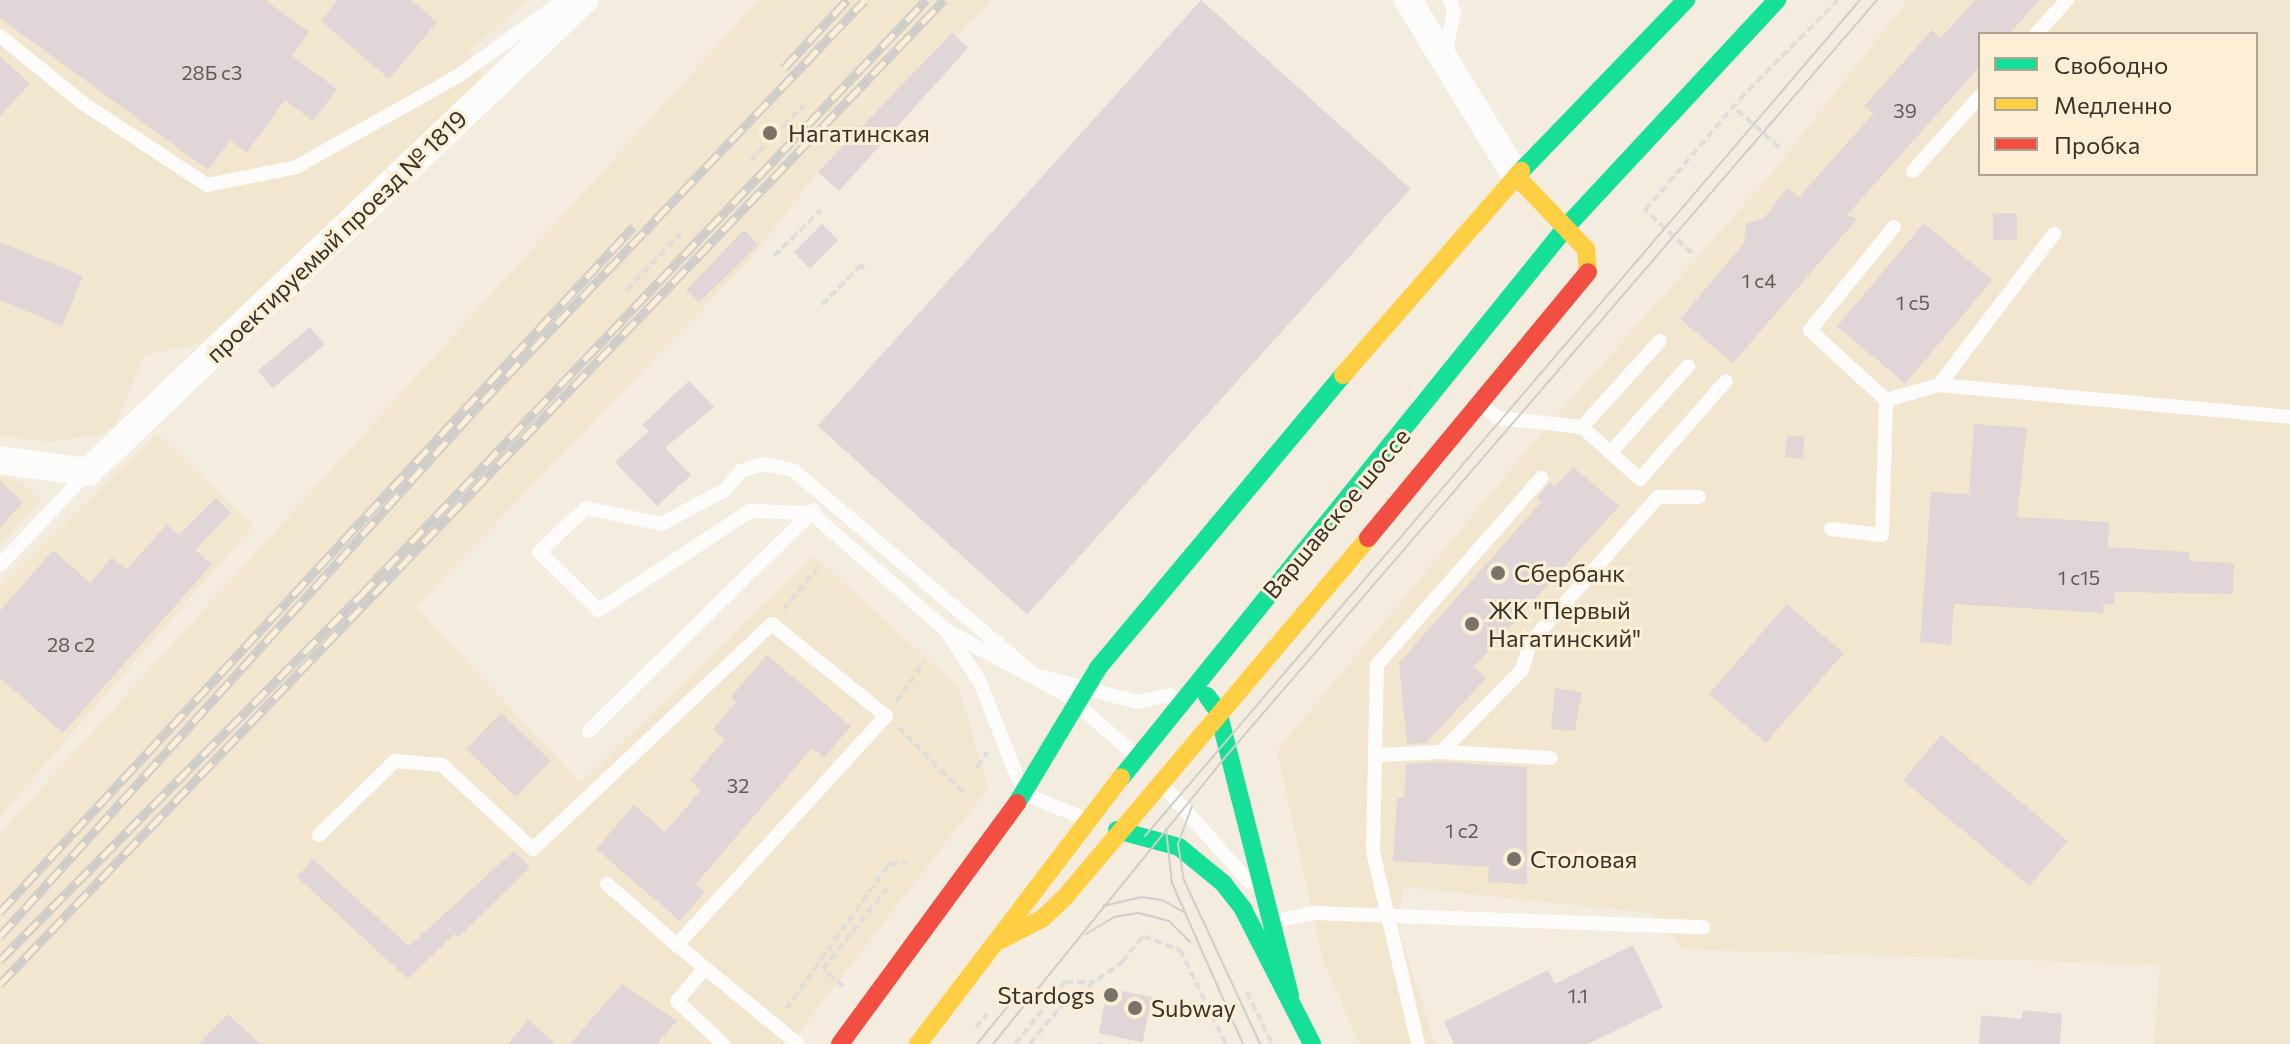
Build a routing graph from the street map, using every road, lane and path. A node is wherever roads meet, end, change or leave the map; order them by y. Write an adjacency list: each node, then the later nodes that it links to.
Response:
1 (564, 0): 10 (lane)
2 (584, 0): 39 (street, проектируемый проезд № 1819)
3 (1408, 0): 11 (street)
4 (1450, 0): 11 (lane)
5 (1686, 0): 18 (main road)
6 (1777, 0): 20 (main road, Варшавское шоссе)
7 (1838, 0): 14 (path)
8 (2067, 0): 9 (lane)
9 (2038, 32)
10 (0, 36)
11 (1445, 55): 18 (street)
12 (1978, 98): 17 (lane)
13 (804, 105): 16 (path)
14 (1736, 109): 15 (path); 24 (path)
15 (1780, 148)
16 (750, 161)
17 (1913, 171)
18 (1516, 176): 20 (main road); 54 (main road)
19 (821, 210): 25 (path)
20 (1567, 226): 34 (main road); 53 (main road, Варшавское шоссе)
21 (1894, 227): 33 (lane)
22 (681, 233): 27 (path)
23 (2054, 234): 32 (lane)
24 (1692, 253)
25 (774, 256)
26 (864, 269): 28 (path)
27 (627, 290)
28 (822, 305)
29 (1660, 341): 36 (lane)
30 (1688, 366): 37 (lane)
31 (1726, 381): 41 (lane)
32 (1939, 385): 33 (lane); 35 (lane)
33 (1886, 400): 46 (lane)
34 (1479, 401): 36 (lane); 55 (main road)
35 (2290, 417)
36 (1582, 427): 37 (lane)
37 (1610, 453): 41 (lane)
38 (0, 460): 39 (street)
39 (88, 472): 47 (lane)
40 (1541, 478): 60 (lane)
41 (1640, 479): 42 (lane)
42 (1658, 497): 43 (lane); 59 (lane)
43 (1699, 497)
44 (825, 498): 45 (lane); 45 (lane); 52 (lane)
45 (811, 513): 50 (lane); 57 (lane)
46 (1831, 529)
47 (0, 565)
48 (817, 569): 49 (path)
49 (772, 624): 56 (lane); 69 (lane)
50 (946, 630): 52 (lane); 66 (lane)
51 (924, 662): 56 (path)
52 (1035, 675): 54 (lane)
53 (1195, 681): 54 (lane); 55 (main road); 61 (main road, Варшавское шоссе)
54 (1082, 697): 61 (lane); 66 (main road)
55 (1218, 711): 64 (main road); 73 (main road)
56 (886, 716): 65 (path); 78 (lane)
57 (589, 731)
58 (990, 748): 63 (path)
59 (1441, 752): 60 (lane); 62 (lane)
60 (1379, 755): 74 (lane)
61 (1136, 756): 64 (lane); 67 (main road, Варшавское шоссе)
62 (1551, 758)
63 (977, 767)
64 (1159, 780): 68 (main road); 73 (lane)
65 (964, 793)
66 (1024, 794): 67 (lane); 86 (main road)
67 (1086, 818): 68 (lane); 77 (main road, Варшавское шоссе)
68 (1117, 830): 77 (main road); 82 (main road)
69 (319, 835)
70 (907, 863): 83 (path)
71 (607, 884): 78 (lane)
72 (888, 887): 80 (path)
73 (1263, 898): 75 (main road)
74 (1383, 916): 75 (lane); 76 (lane); 92 (lane)
75 (1272, 922): 82 (main road)
76 (1704, 927)
77 (1001, 940): 87 (main road, Варшавское шоссе)
78 (677, 945): 79 (lane)
79 (705, 968): 83 (lane); 84 (lane)
80 (823, 969)
81 (1095, 982): 88 (path); 89 (path); 90 (path)
82 (1290, 995): 91 (main road)
83 (775, 1025): 85 (lane)
84 (723, 1044)
85 (798, 1044)
86 (840, 1044)
87 (918, 1044)
88 (1015, 1044)
89 (1030, 1044)
90 (1226, 1044)
91 (1312, 1044)
92 (1418, 1044)

